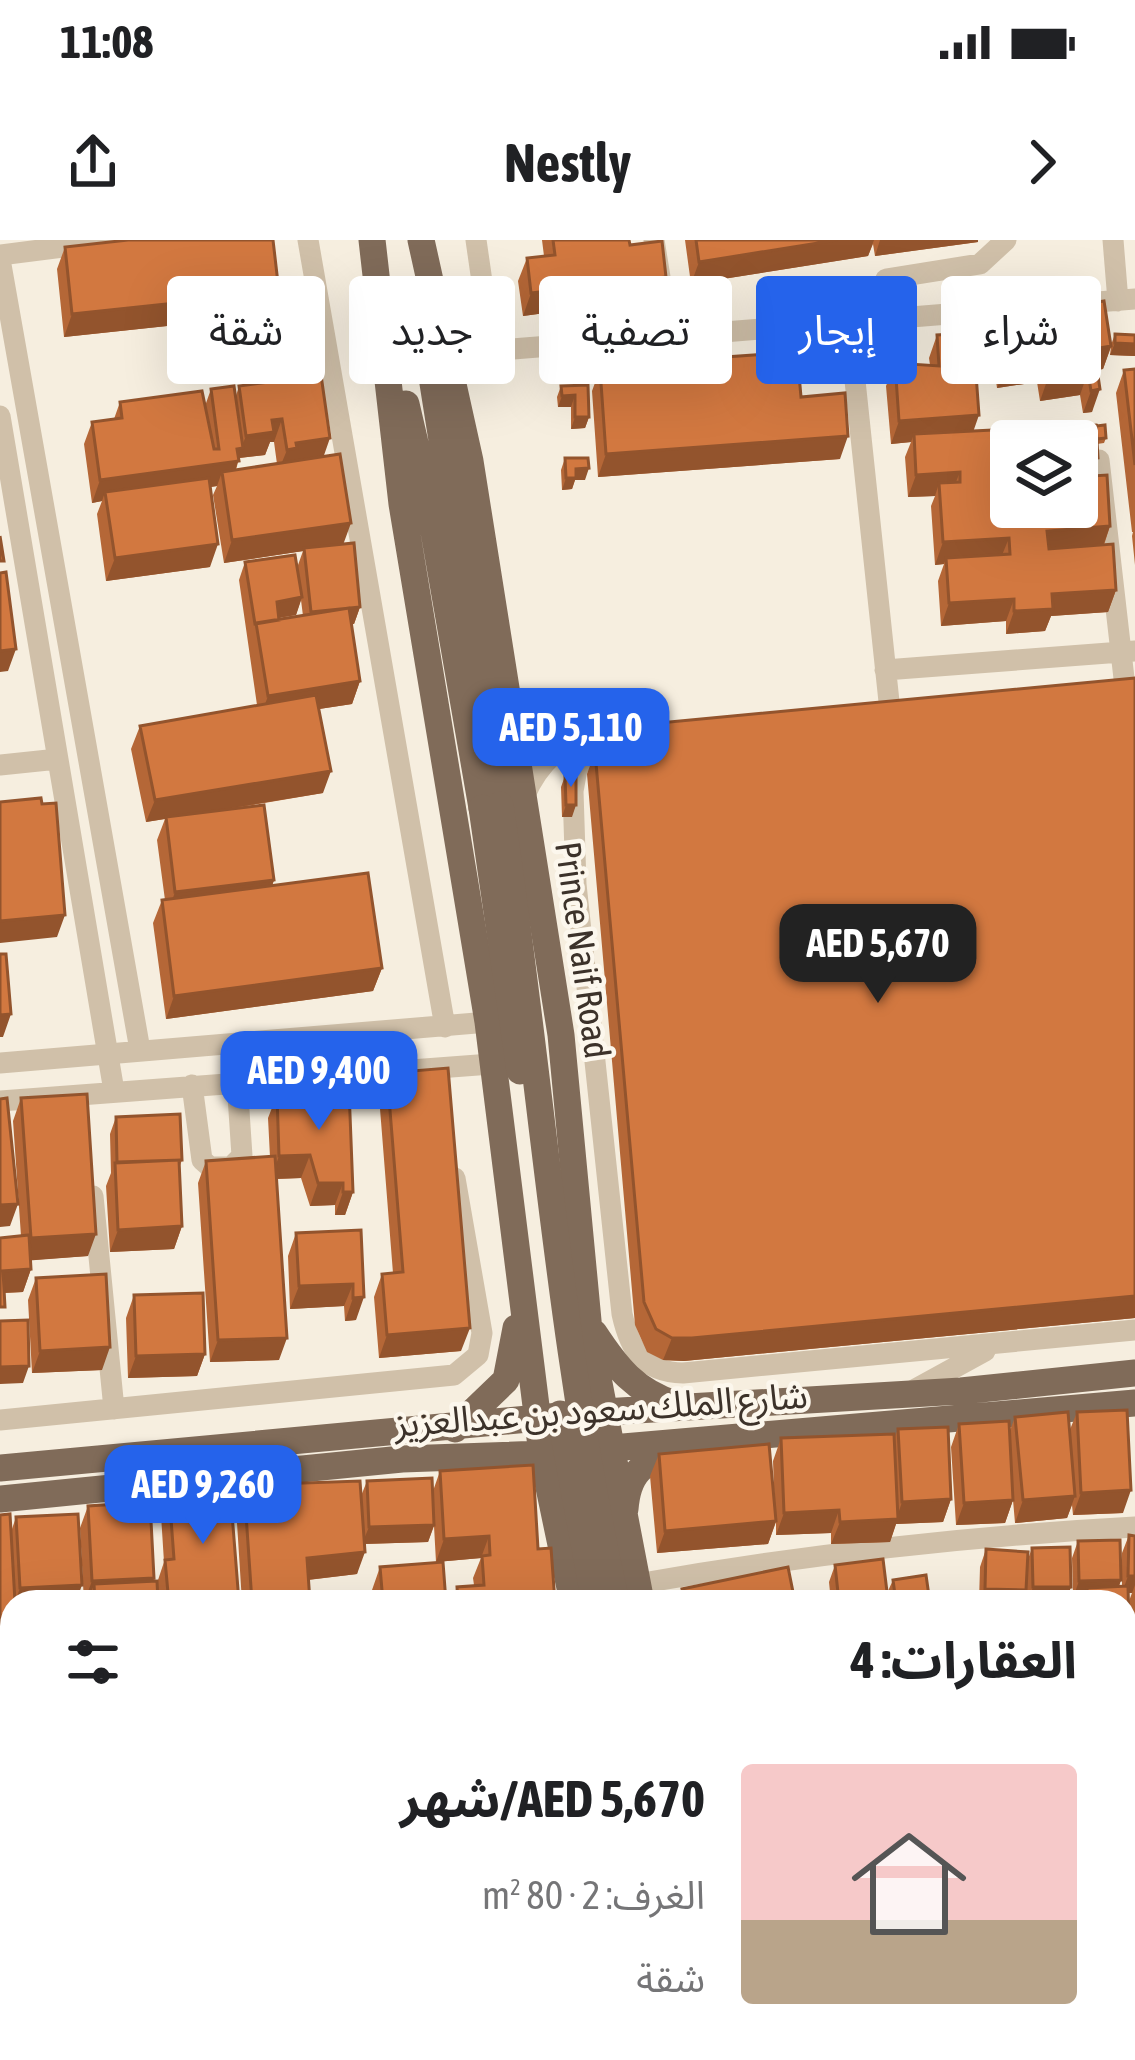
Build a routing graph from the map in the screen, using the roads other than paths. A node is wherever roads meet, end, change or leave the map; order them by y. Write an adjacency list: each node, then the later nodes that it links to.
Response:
1 (119, 240): 9 (street)
2 (308, 240): 34 (street)
3 (421, 240): 11 (main road, Prince Naif Road)
4 (476, 240): 12 (street)
5 (654, 240): 13 (street)
6 (1006, 240): 14 (street)
7 (1113, 240): 15 (street)
8 (371, 241): 10 (main road)
9 (0, 257): 35 (street)
10 (377, 276)
11 (426, 276)
12 (481, 276)
13 (660, 276)
14 (906, 276)
15 (1126, 300): 16 (street)
16 (917, 318)
17 (389, 384): 33 (main road)
18 (401, 384): 32 (main road)
19 (433, 384): 32 (main road)
20 (453, 384): 32 (main road, Prince Naif Road)
21 (854, 384): 25 (street)
22 (0, 416): 29 (street)
23 (1099, 460): 24 (street)
24 (1128, 652): 25 (street); 26 (street)
25 (885, 670): 27 (street)
26 (1121, 688)
27 (890, 711)
28 (571, 741): 31 (street); 31 (street); 32 (street)
29 (58, 759): 30 (street); 36 (street)
30 (0, 765)
31 (577, 769): 50 (street)
32 (502, 804): 47 (main road, Prince Naif Road); 70 (main road, bridge); 71 (main road, bridge)
33 (488, 1022): 34 (street); 38 (main road)
34 (445, 1027): 35 (street)
35 (140, 1050): 36 (street)
36 (108, 1053): 37 (street); 41 (street)
37 (0, 1063)
38 (491, 1064): 39 (street); 45 (main road)
39 (237, 1081): 40 (street); 40 (street)
40 (192, 1085): 41 (street)
41 (114, 1091): 42 (street)
42 (0, 1101)
43 (451, 1154): 55 (street)
44 (89, 1162): 55 (street)
45 (520, 1276): 58 (main road); 59 (main road)
46 (1054, 1310): 49 (street)
47 (588, 1323): 54 (main road); 56 (main road, Prince Naif Road)
48 (1135, 1330): 49 (street)
49 (1035, 1341): 50 (street)
50 (996, 1345): 52 (street)
51 (1135, 1373): 52 (main road, شارع الملك سعود بن عبدالعزيز)
52 (907, 1394): 54 (main road, شارع الملك سعود بن عبدالعزيز)
53 (1135, 1402): 60 (main road, شارع الملك سعود بن عبدالعزيز)
54 (685, 1407): 56 (main road, شارع الملك سعود بن عبدالعزيز)
55 (114, 1409): 57 (street)
56 (604, 1412): 58 (main road, شارع الملك سعود بن عبدالعزيز); 61 (main road, Prince Naif Road)
57 (0, 1420)
58 (539, 1420): 59 (main road, شارع الملك سعود بن عبدالعزيز); 62 (main road)
59 (454, 1429): 64 (main road, شارع الملك سعود بن عبدالعزيز)
60 (708, 1439): 61 (main road, شارع الملك سعود بن عبدالعزيز); 66 (main road)
61 (608, 1448): 62 (main road, شارع الملك سعود بن عبدالعزيز); 66 (main road, Prince Naif Road)
62 (542, 1454): 63 (main road, شارع الملك سعود بن عبدالعزيز); 68 (main road)
63 (402, 1459): 65 (main road, شارع الملك سعود بن عبدالعزيز); 68 (main road)
64 (0, 1468)
65 (0, 1499)
66 (623, 1526): 72 (main road, Prince Naif Road)
67 (1135, 1527): 73 (street)
68 (558, 1542): 69 (main road)
69 (570, 1590)
70 (593, 1590)
71 (629, 1590)
72 (630, 1590)
73 (665, 1590)

